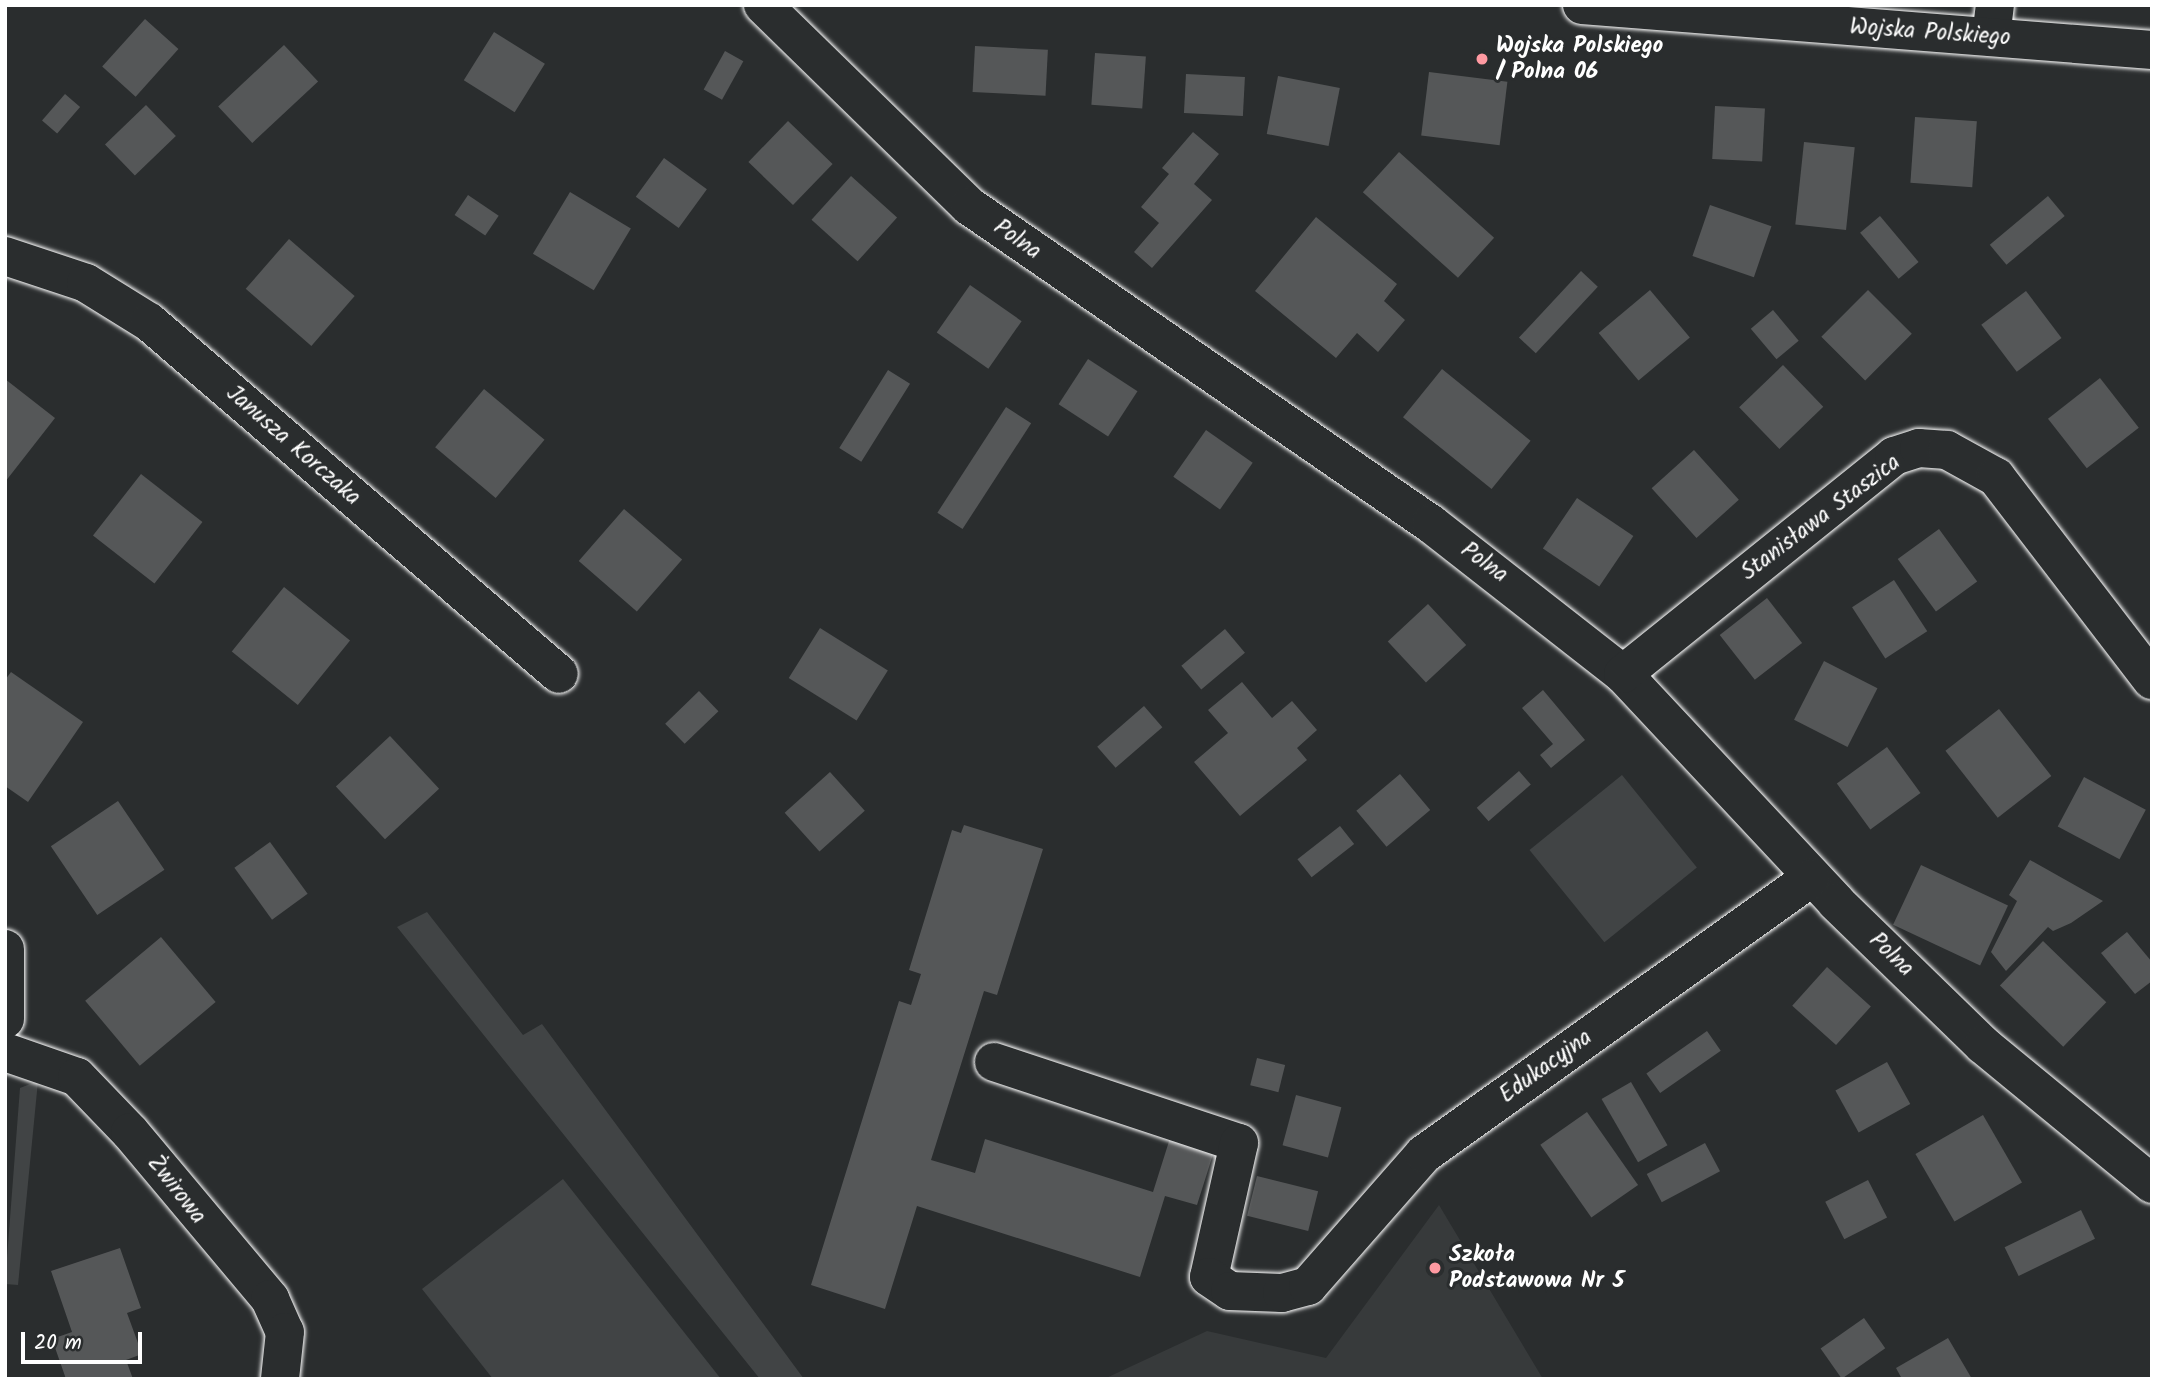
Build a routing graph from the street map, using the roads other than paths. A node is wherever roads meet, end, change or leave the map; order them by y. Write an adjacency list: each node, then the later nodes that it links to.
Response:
1 (763, 5): 7 (street, Polna)
2 (1582, 5): 3 (street, Wojska Polskiego)
3 (1993, 21): 4 (street, Wojska Polskiego)
4 (2152, 50)
5 (5, 256): 6 (street, Janusza Korczaka)
6 (559, 674)
7 (1623, 674): 8 (street, Stanisława Staszica); 9 (street, Polna)
8 (2152, 680)
9 (1811, 878): 13 (street, Edukacyjna); 14 (street, Polna)
10 (5, 949): 11 (street)
11 (5, 1019)
12 (5, 1052): 15 (street, Żwirowa)
13 (994, 1062)
14 (2152, 1184)
15 (280, 1379)

